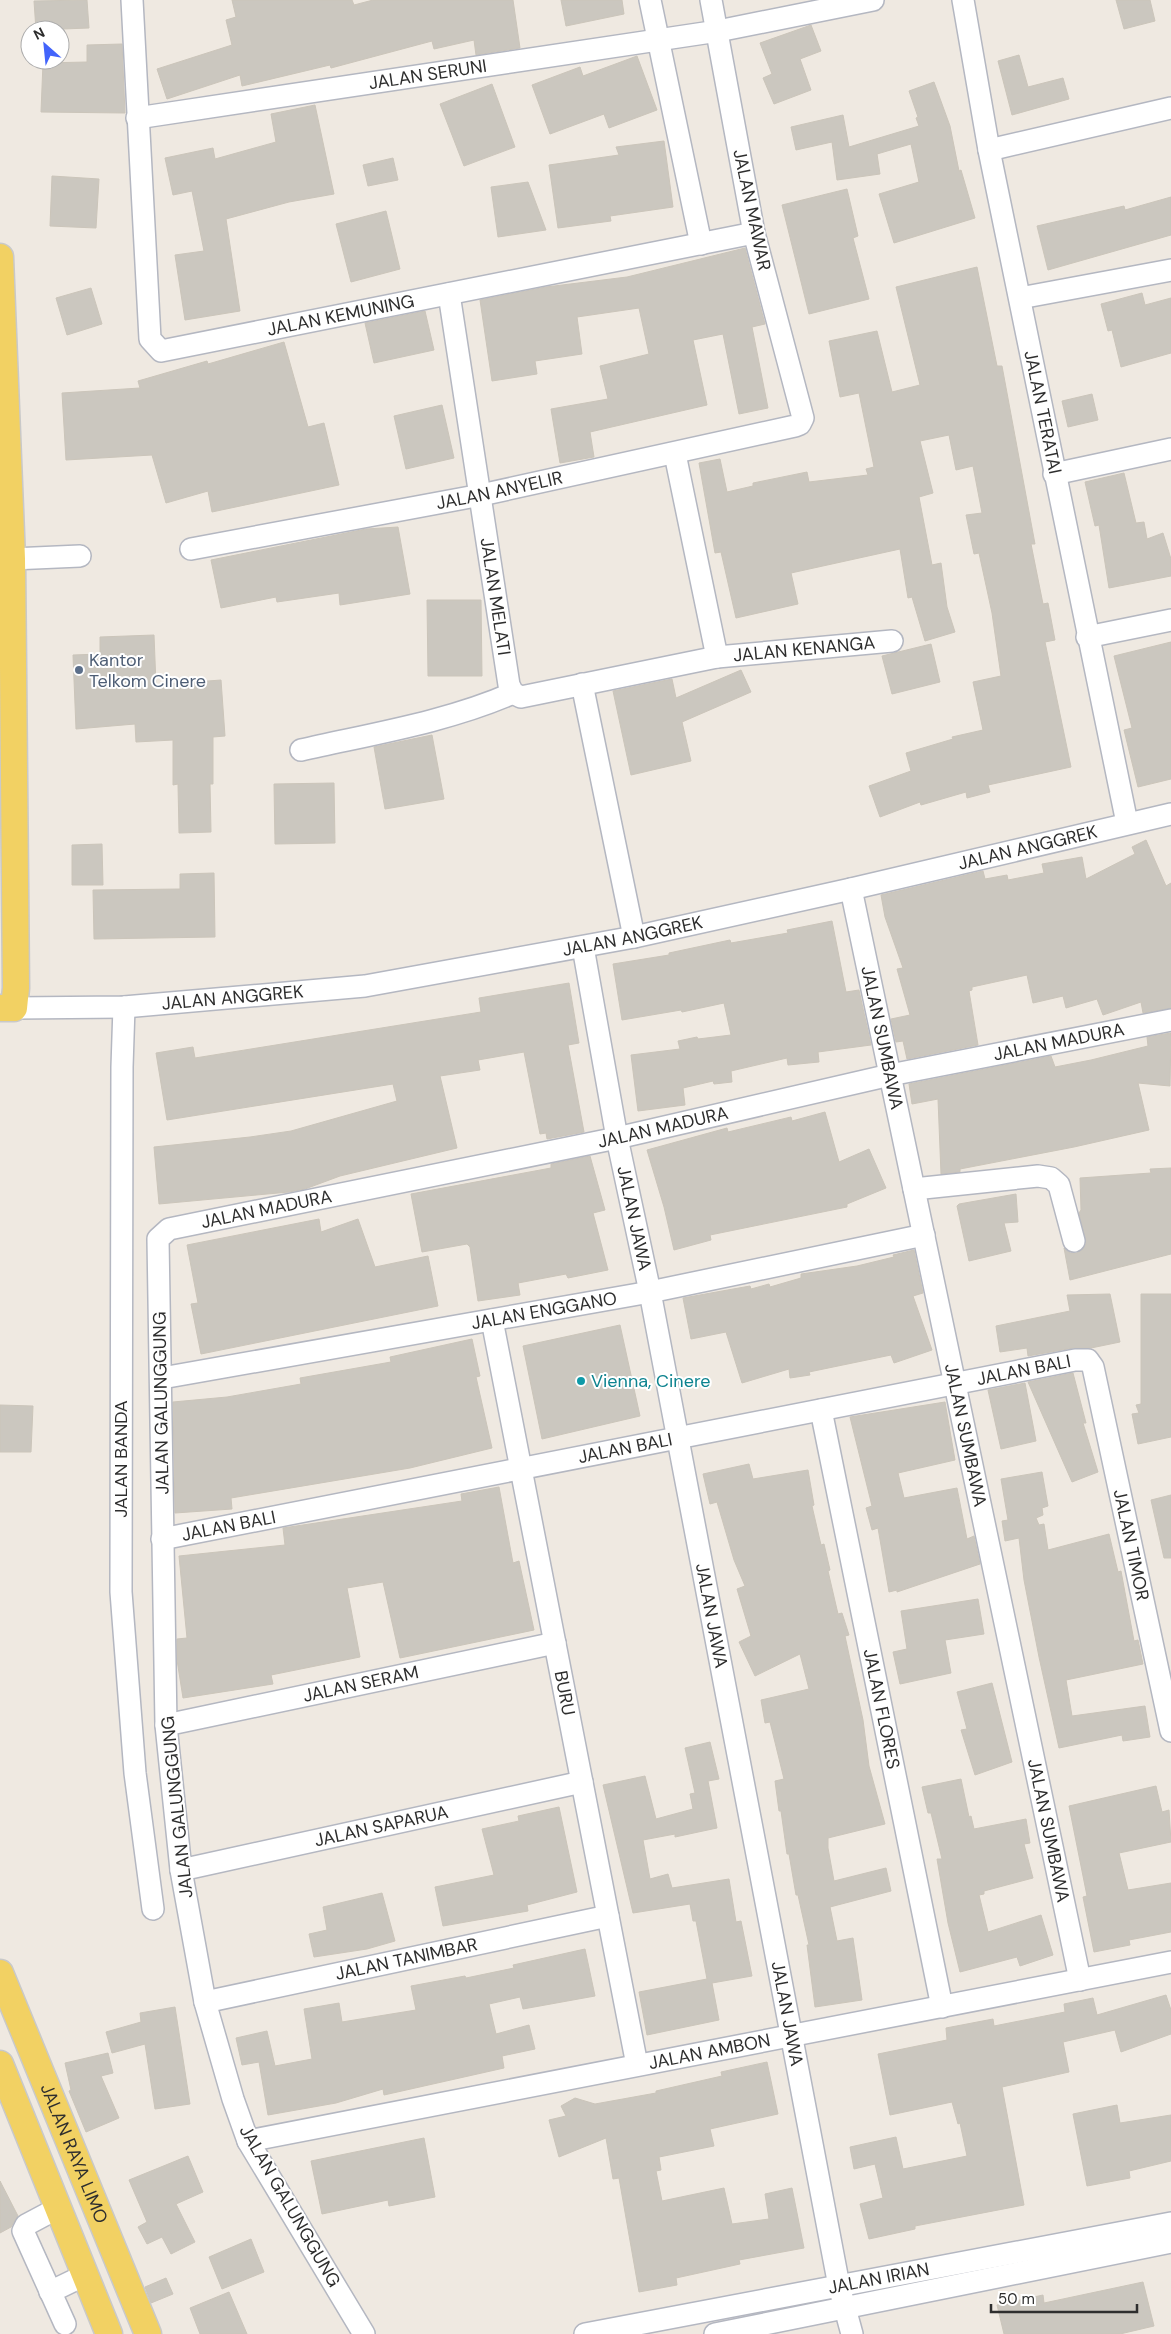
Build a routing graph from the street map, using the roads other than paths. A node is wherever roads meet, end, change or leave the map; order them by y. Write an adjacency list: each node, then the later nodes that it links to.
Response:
1 (132, 0): 9 (street)
2 (650, 0): 7 (street)
3 (711, 0): 6 (street, JALAN MAWAR)
4 (874, 0): 6 (street, JALAN SERUNI)
5 (963, 0): 10 (street, JALAN TERATAI)
6 (718, 31): 7 (street, JALAN SERUNI); 11 (street, JALAN MAWAR)
7 (658, 40): 9 (street, JALAN SERUNI); 12 (street)
8 (1171, 108): 10 (street)
9 (137, 118): 15 (street, JALAN KEMUNING)
10 (989, 150): 16 (street, JALAN TERATAI)
11 (754, 233): 12 (street, JALAN KEMUNING); 18 (street, JALAN MAWAR)
12 (701, 244): 15 (street, JALAN KEMUNING)
13 (0, 257): 17 (main road)
14 (1171, 270): 16 (street)
15 (449, 294): 22 (street, JALAN MELATI)
16 (1020, 298): 21 (street, JALAN TERATAI)
17 (1, 329): 25 (main road)
18 (803, 418): 20 (street, JALAN ANYELIR)
19 (1171, 449): 21 (street)
20 (675, 454): 22 (street, JALAN ANYELIR); 29 (street)
21 (1054, 474): 27 (street, JALAN TERATAI)
22 (481, 495): 23 (street, JALAN ANYELIR); 31 (street, JALAN MELATI)
23 (191, 549)
24 (80, 556): 25 (street)
25 (12, 559): 38 (main road)
26 (1171, 620): 27 (street)
27 (1087, 637): 34 (street, JALAN TERATAI)
28 (892, 641): 29 (street, JALAN KENANGA)
29 (717, 657): 30 (street)
30 (582, 684): 31 (street); 36 (street)
31 (513, 693): 32 (street)
32 (301, 750)
33 (1171, 814): 34 (street, JALAN ANGGREK)
34 (1127, 823): 35 (street, JALAN ANGGREK)
35 (851, 889): 36 (street, JALAN ANGGREK); 41 (street, JALAN SUMBAWA)
36 (634, 937): 37 (street, JALAN ANGGREK)
37 (583, 947): 39 (street, JALAN ANGGREK); 42 (street, JALAN JAWA)
38 (8, 998): 39 (street, JALAN ANGGREK)
39 (124, 1007): 61 (street, JALAN BANDA)
40 (1171, 1020): 41 (street, JALAN MADURA)
41 (890, 1075): 42 (street, JALAN MADURA); 43 (street, JALAN SUMBAWA)
42 (617, 1138): 45 (street, JALAN MADURA); 47 (street, JALAN JAWA)
43 (914, 1190): 44 (street, JALAN SUMBAWA); 46 (street)
44 (924, 1236): 47 (street, JALAN ENGGANO); 51 (street, JALAN SUMBAWA)
45 (158, 1239): 50 (street, JALAN GALUNGGUNG)
46 (1074, 1241)
47 (650, 1292): 48 (street, JALAN ENGGANO); 53 (street, JALAN JAWA)
48 (492, 1320): 50 (street, JALAN ENGGANO); 54 (street, BURU)
49 (1088, 1360): 51 (street, JALAN BALI); 58 (street, JALAN TIMOR)
50 (162, 1378): 55 (street, JALAN GALUNGGUNG)
51 (955, 1384): 52 (street, JALAN BALI); 65 (street, JALAN SUMBAWA)
52 (821, 1410): 53 (street, JALAN BALI); 67 (street, JALAN FLORES)
53 (678, 1438): 54 (street, JALAN BALI); 68 (street, JALAN JAWA)
54 (521, 1469): 55 (street, JALAN BALI); 56 (street, BURU)
55 (162, 1539): 57 (street, JALAN GALUNGGUNG)
56 (555, 1643): 57 (street, JALAN SERAM); 59 (street, BURU)
57 (166, 1725): 60 (street, JALAN GALUNGGUNG)
58 (1171, 1731)
59 (582, 1782): 60 (street, JALAN SAPARUA); 62 (street, BURU)
60 (181, 1870): 66 (street, JALAN GALUNGGUNG)
61 (153, 1909)
62 (608, 1916): 66 (street, JALAN TANIMBAR); 70 (street, BURU)
63 (1171, 1962): 65 (street, JALAN AMBON)
64 (0, 1973): 82 (main road, JALAN RAYA LIMO)
65 (1080, 1980): 67 (street, JALAN AMBON)
66 (205, 2002): 72 (street, JALAN GALUNGGUNG)
67 (942, 2006): 68 (street, JALAN AMBON)
68 (791, 2036): 70 (street, JALAN AMBON); 77 (street, JALAN JAWA)
69 (0, 2064): 71 (main road, JALAN RAYA LIMO)
70 (637, 2065): 72 (street, JALAN AMBON)
71 (6, 2100): 73 (main road, JALAN RAYA LIMO)
72 (248, 2141): 83 (street, JALAN GALUNGGUNG)
73 (58, 2208): 76 (main road, JALAN RAYA LIMO); 78 (street)
74 (1171, 2223): 77 (street, JALAN IRIAN)
75 (1171, 2242): 79 (street, JALAN IRIAN)
76 (85, 2275): 78 (street); 81 (main road, JALAN RAYA LIMO)
77 (839, 2286): 79 (street, JALAN JAWA); 84 (street, JALAN IRIAN)
78 (50, 2292): 80 (street)
79 (846, 2308): 85 (street, JALAN IRIAN); 86 (street, JALAN JAWA)
80 (65, 2324)
81 (109, 2334)
82 (148, 2334)
83 (364, 2334)
84 (585, 2334)
85 (715, 2334)
86 (852, 2334)

